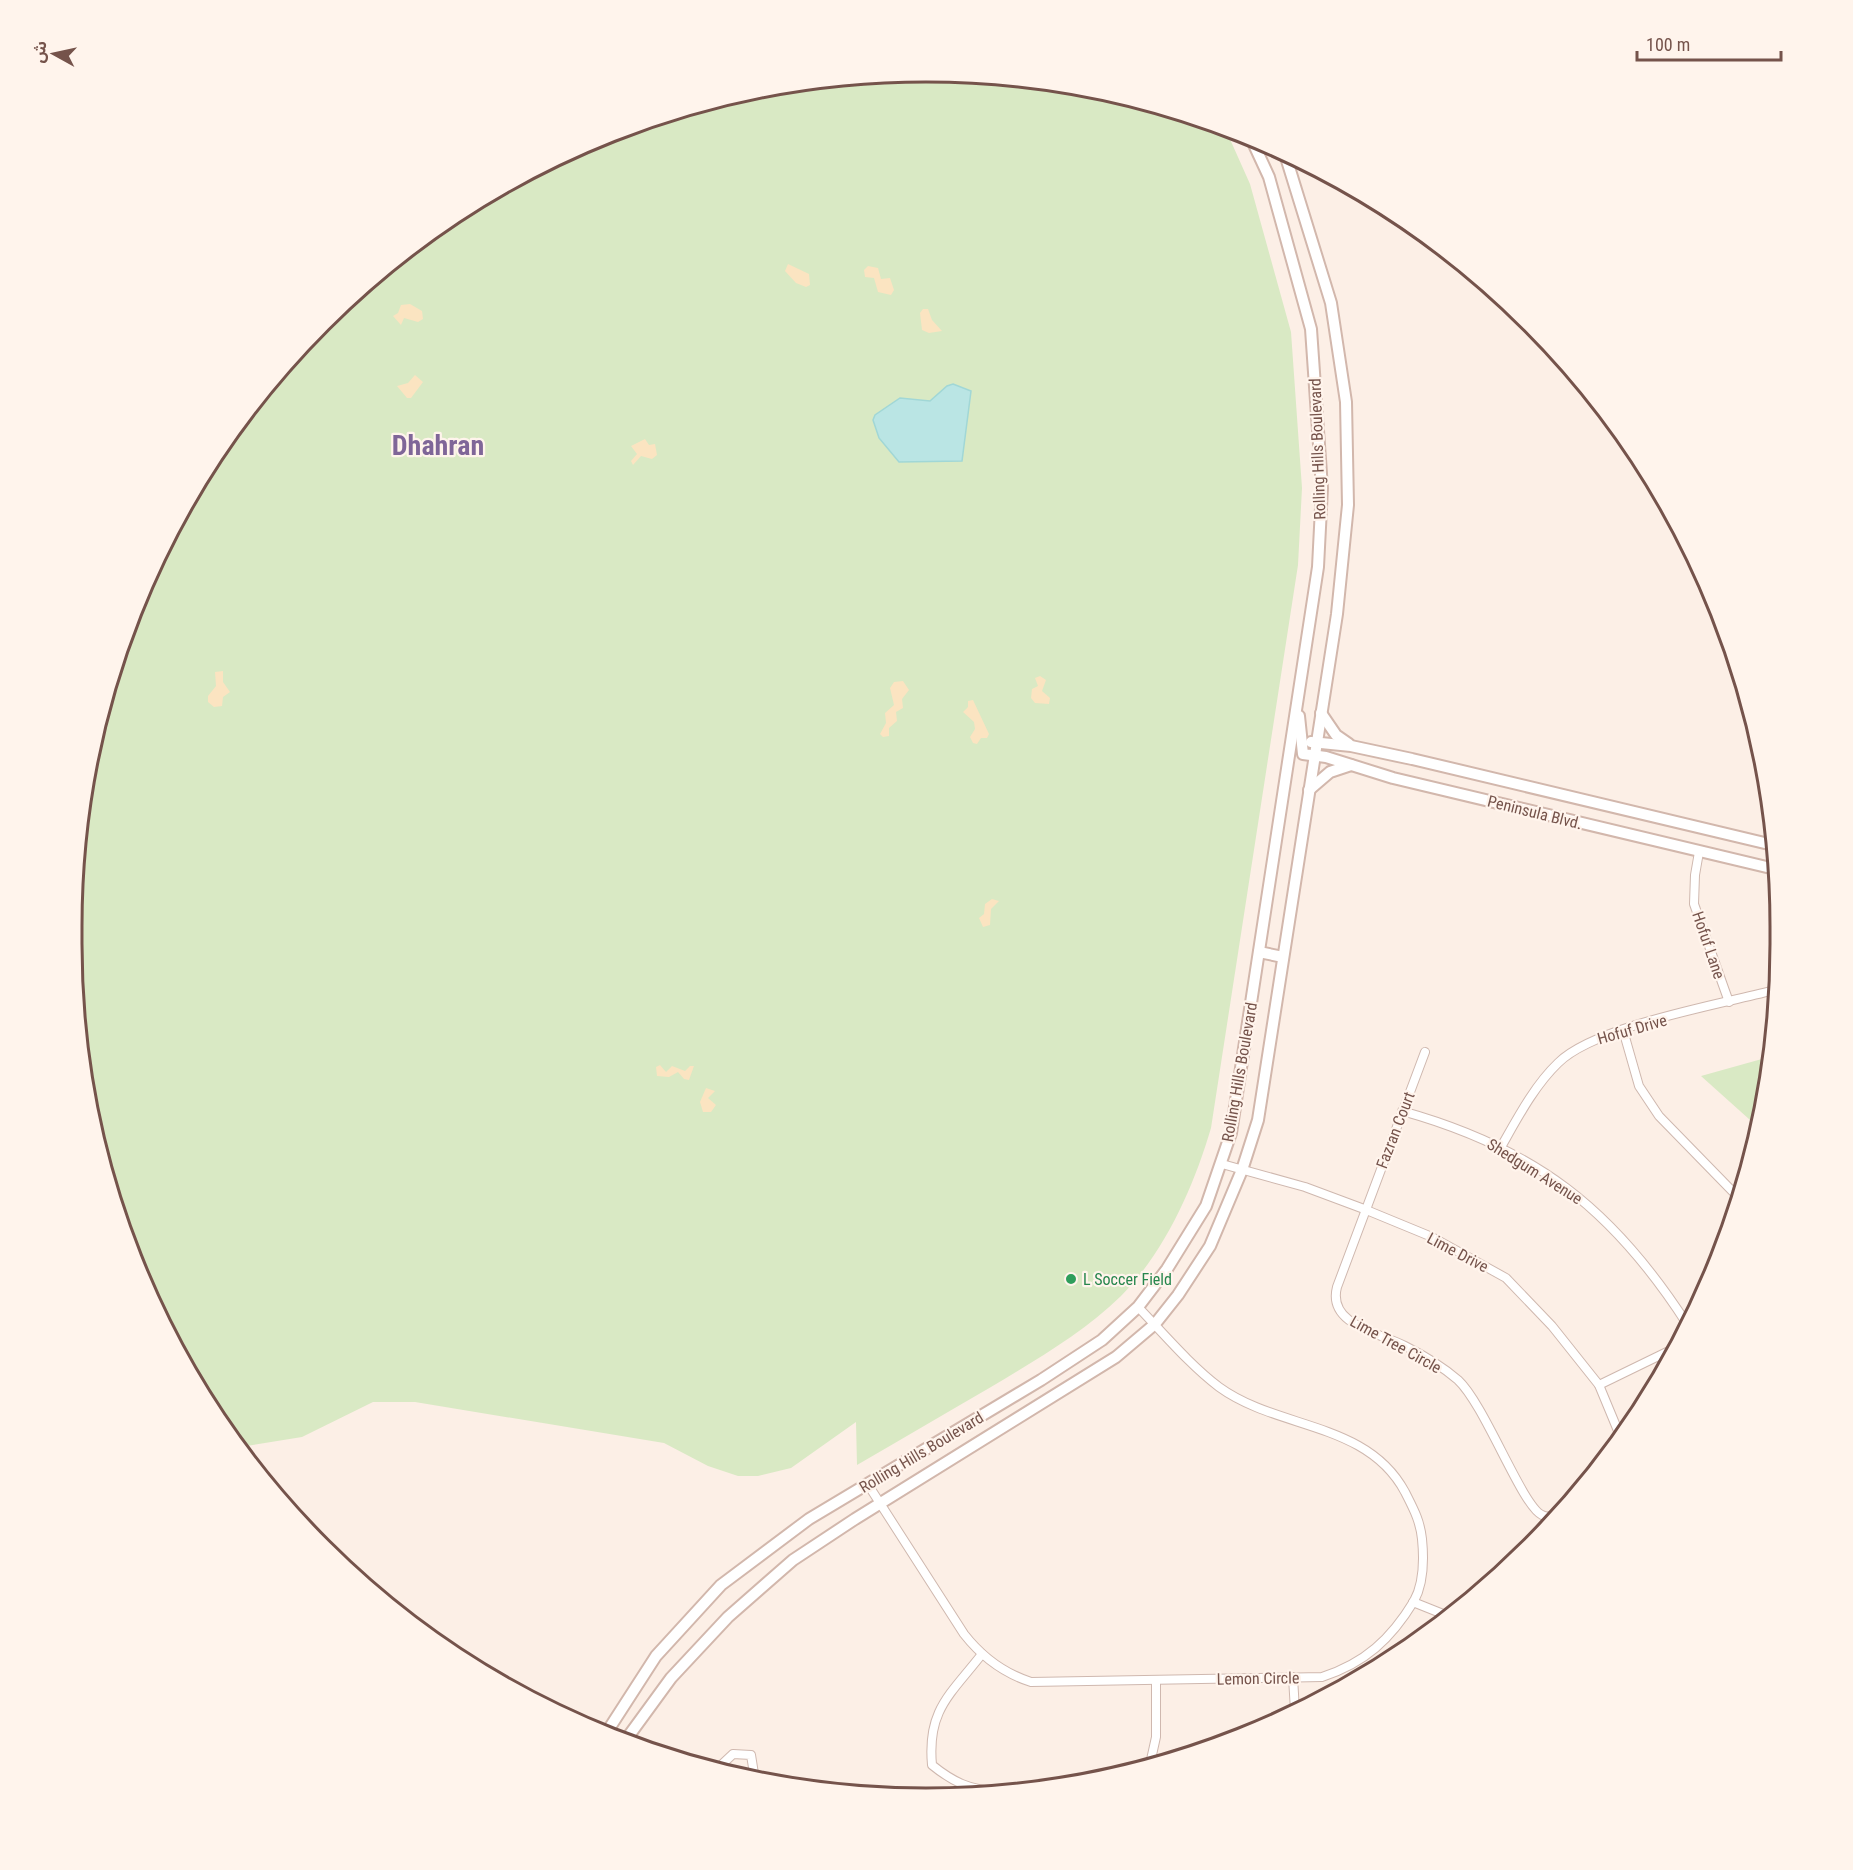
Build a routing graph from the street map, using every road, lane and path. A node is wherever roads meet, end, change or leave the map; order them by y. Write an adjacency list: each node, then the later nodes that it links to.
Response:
1 (1258, 151): 3 (main road, Rolling Hills Boulevard)
2 (1288, 165): 4 (main road, Rolling Hills Boulevard)
3 (1297, 704): 7 (main road); 9 (main road, Rolling Hills Boulevard)
4 (1321, 713): 5 (main road, Rolling Hills Boulevard); 6 (main road)
5 (1317, 742): 6 (main road, Peninsula Blvd.); 7 (main road, Peninsula Blvd.); 8 (main road, Rolling Hills Boulevard)
6 (1351, 746): 12 (main road, Peninsula Blvd.)
7 (1302, 747): 8 (main road, Peninsula Blvd.); 9 (main road, Peninsula Blvd.)
8 (1314, 758): 10 (main road, Peninsula Blvd.); 11 (main road, Rolling Hills Boulevard)
9 (1288, 762): 15 (main road, Rolling Hills Boulevard)
10 (1351, 765): 11 (main road); 13 (main road, Peninsula Blvd.)
11 (1309, 790): 16 (main road, Rolling Hills Boulevard)
12 (1766, 843)
13 (1699, 852): 14 (main road, Peninsula Blvd.); 18 (street, Hofuf Lane)
14 (1769, 868)
15 (1259, 952): 16 (main road); 23 (main road, Rolling Hills Boulevard)
16 (1283, 957): 24 (main road, Rolling Hills Boulevard)
17 (1769, 992): 18 (street, Hofuf Drive)
18 (1729, 1002): 19 (street, Hofuf Drive)
19 (1623, 1030): 22 (street, Hofuf Drive); 25 (street)
20 (1425, 1052): 21 (street, Fazran Court)
21 (1402, 1111): 22 (street, Shedgum Avenue); 26 (street, Fazran Court)
22 (1501, 1147): 28 (street, Shedgum Avenue)
23 (1222, 1164): 24 (street, Lime Drive); 27 (main road, Rolling Hills Boulevard)
24 (1242, 1170): 26 (street, Lime Drive); 29 (main road, Rolling Hills Boulevard)
25 (1733, 1192)
26 (1364, 1209): 31 (street, Lime Drive); 35 (street, Lime Tree Circle)
27 (1138, 1307): 29 (street, Lemon Circle); 33 (main road, Rolling Hills Boulevard)
28 (1683, 1318)
29 (1155, 1324): 34 (main road, Rolling Hills Boulevard); 36 (street, Lemon Circle)
30 (1664, 1354): 31 (street)
31 (1599, 1385): 32 (street, Lime Drive)
32 (1617, 1428)
33 (867, 1483): 34 (street, Lemon Circle); 42 (main road, Rolling Hills Boulevard)
34 (881, 1504): 38 (street, Lemon Circle); 43 (main road, Rolling Hills Boulevard)
35 (1546, 1516)
36 (1417, 1601): 37 (street); 39 (street, Lemon Circle)
37 (1441, 1612)
38 (982, 1654): 40 (street, Lemon Circle); 47 (street)
39 (1293, 1677): 40 (street, Lemon Circle); 41 (street)
40 (1156, 1680): 44 (street)
41 (1294, 1702)
42 (611, 1726)
43 (631, 1734)
44 (1152, 1757)
45 (723, 1762): 46 (street)
46 (754, 1769)
47 (966, 1787)

